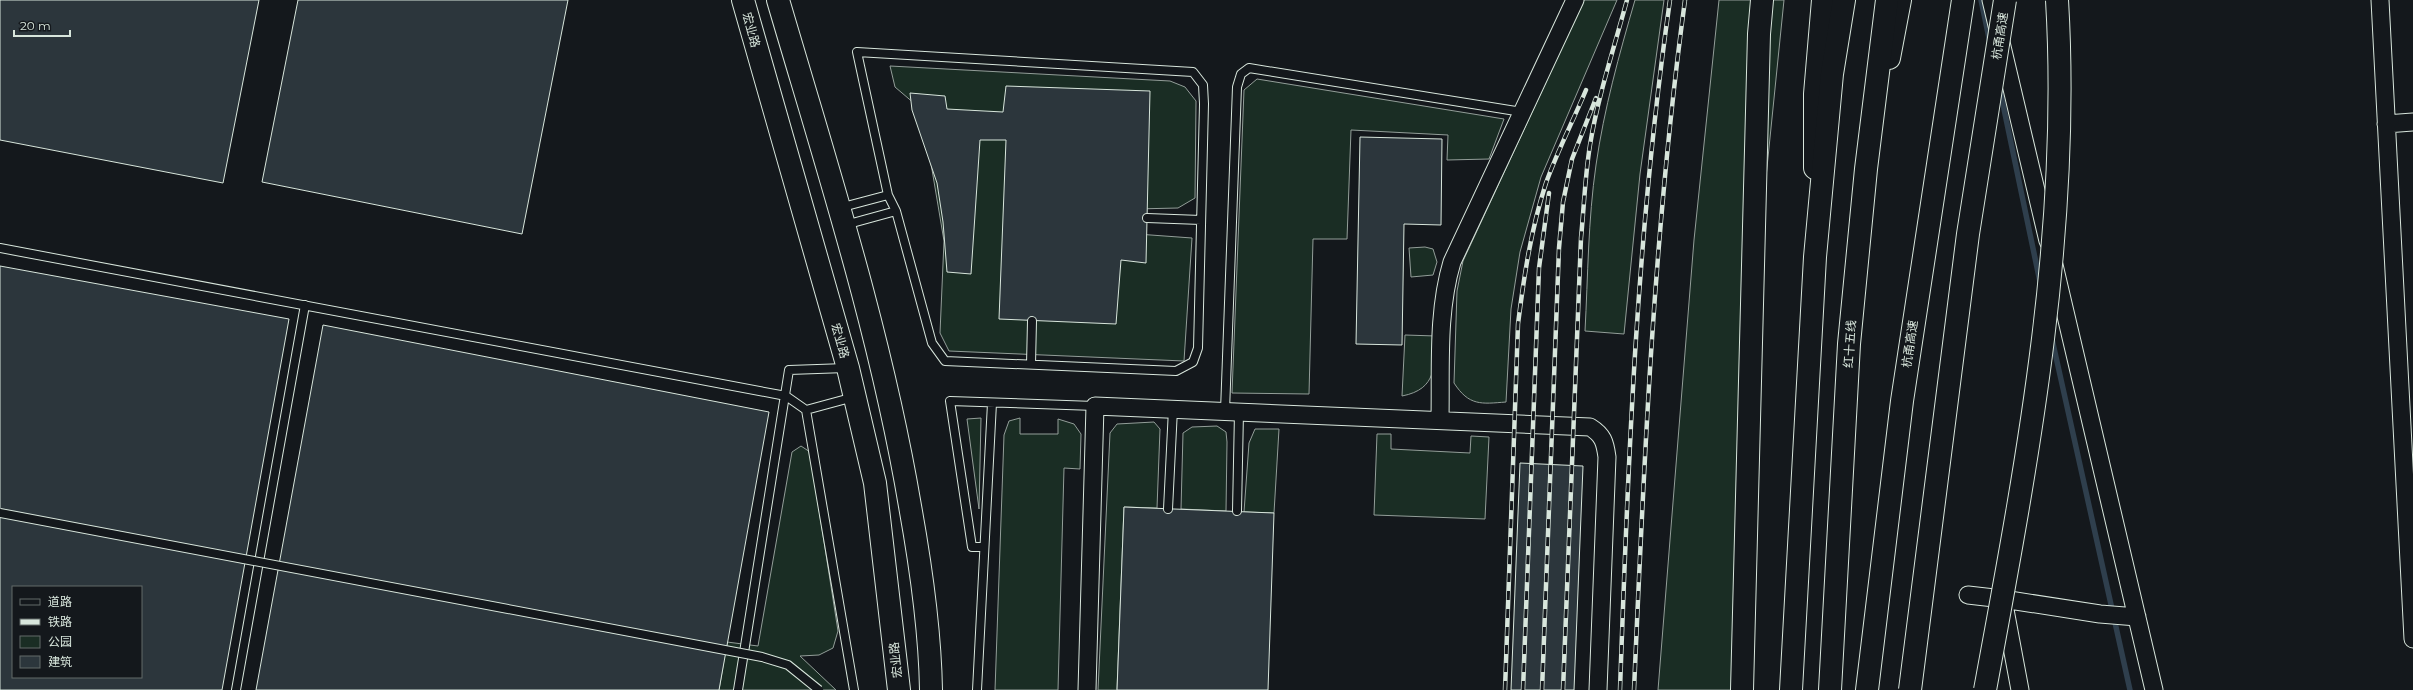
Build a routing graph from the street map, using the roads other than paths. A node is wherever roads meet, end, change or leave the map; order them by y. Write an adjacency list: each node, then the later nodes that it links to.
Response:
1 (743, 0): 28 (main road, 宏业路)
2 (778, 0): 20 (main road)
3 (1575, 0): 14 (street)
4 (1762, 0): 54 (main road)
5 (1823, 0): 24 (main road)
6 (1844, 0): 24 (main road)
7 (1888, 0): 17 (main road, 红十五线)
8 (1900, 0): 17 (main road)
9 (1963, 0): 57 (main road, 杭甬高速)
10 (1992, 0): 43 (street)
11 (2005, 0): 58 (main road, 杭甬高速, bridge)
12 (2057, 0): 59 (main road, bridge)
13 (2380, 0): 16 (street)
14 (1522, 112): 35 (lane); 36 (street)
15 (2413, 122): 16 (street)
16 (2386, 124): 44 (street)
17 (1866, 169): 56 (main road, 红十五线)
18 (888, 194): 19 (lane); 20 (lane); 22 (lane)
19 (896, 211): 20 (lane); 27 (lane)
20 (841, 217): 50 (main road)
21 (1147, 218): 22 (lane)
22 (1201, 220): 27 (lane)
23 (0, 248): 25 (lane)
24 (1816, 250): 55 (main road)
25 (305, 305): 29 (lane); 45 (lane)
26 (1032, 321): 27 (lane)
27 (1031, 364)
28 (848, 368): 29 (lane); 30 (main road, 宏业路)
29 (786, 396): 34 (lane); 46 (lane)
30 (855, 397): 34 (lane); 49 (main road, 宏业路)
31 (992, 403): 32 (lane); 40 (lane); 40 (lane)
32 (1095, 406): 33 (street); 52 (street)
33 (1173, 409): 35 (street); 37 (lane)
34 (806, 410): 48 (lane)
35 (1232, 411): 36 (street); 38 (lane)
36 (1440, 419): 53 (street)
37 (1168, 509)
38 (1237, 511)
39 (0, 513): 47 (lane, bridge)
40 (984, 547): 51 (lane)
41 (1968, 595): 42 (street)
42 (2003, 600): 43 (street); 60 (street)
43 (2131, 616): 61 (street)
44 (2413, 639)
45 (236, 690)
46 (738, 690)
47 (819, 690)
48 (854, 690)
49 (899, 690)
50 (931, 690)
51 (977, 690)
52 (1087, 690)
53 (1598, 690)
54 (1742, 690)
55 (1791, 690)
56 (1830, 690)
57 (1867, 690)
58 (1910, 690)
59 (1985, 690)
60 (2020, 690)
61 (2154, 690)

